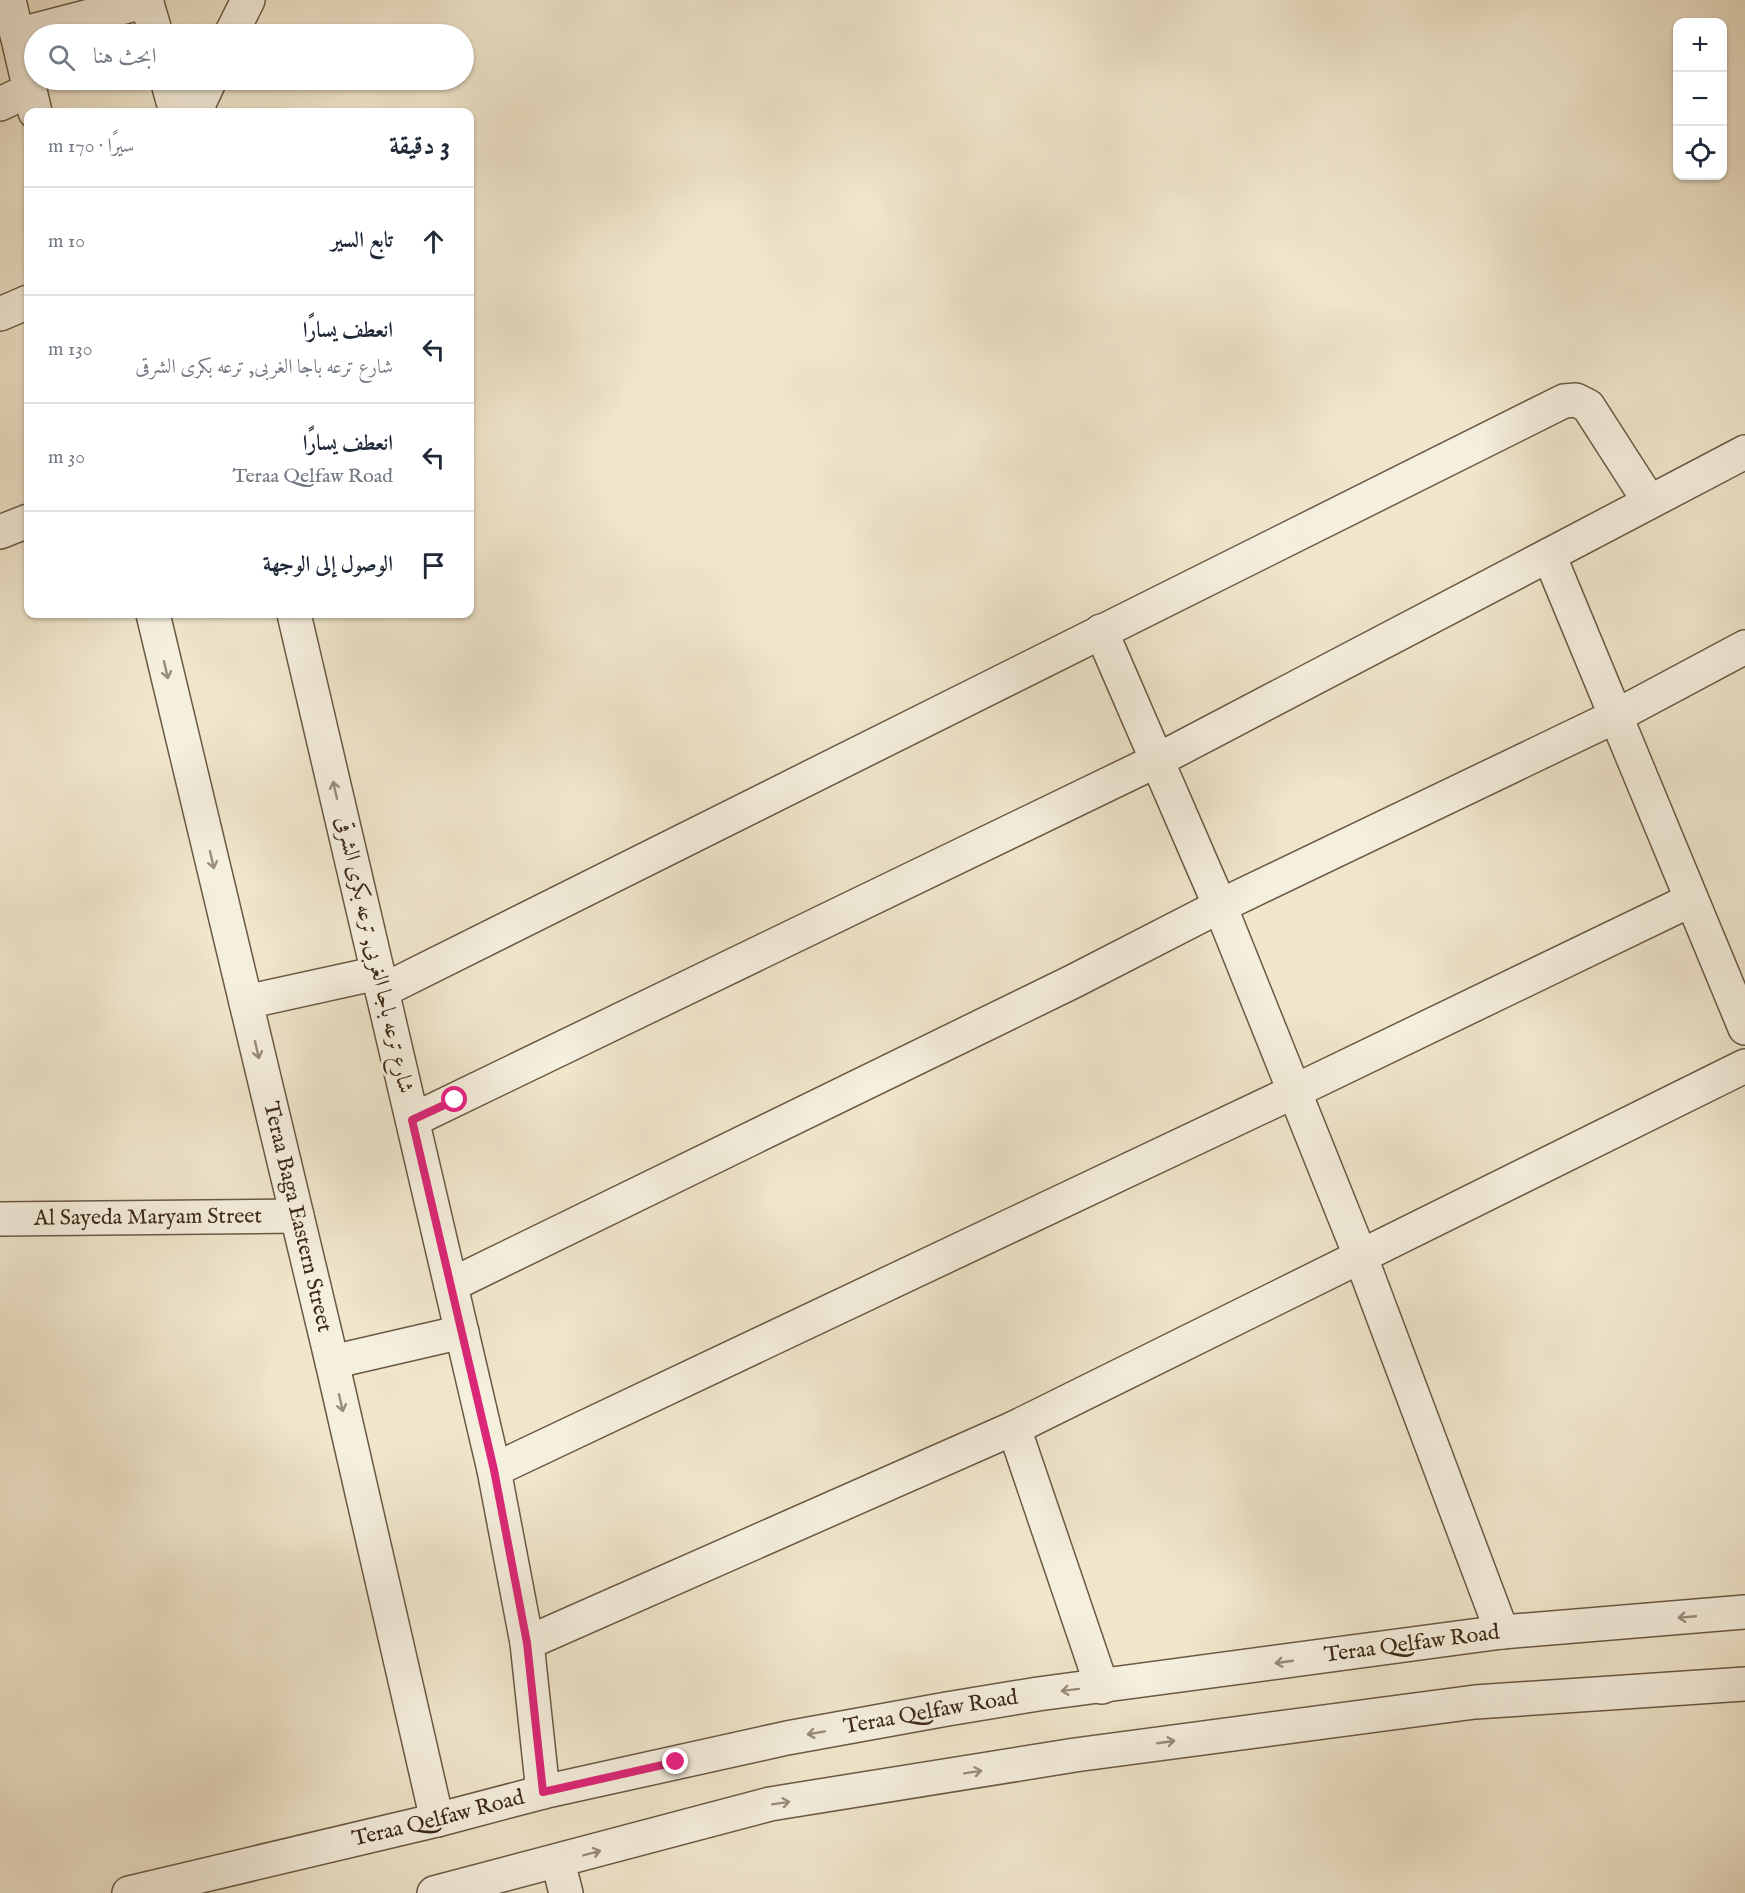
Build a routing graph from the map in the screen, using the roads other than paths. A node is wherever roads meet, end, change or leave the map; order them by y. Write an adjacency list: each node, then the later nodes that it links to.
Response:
1 (9, 0): 8 (street)
2 (248, 0): 6 (street)
3 (147, 1): 4 (street); 5 (street)
4 (59, 24)
5 (153, 24)
6 (236, 24)
7 (24, 33): 8 (street)
8 (17, 35): 9 (street)
9 (24, 66)
10 (170, 90): 14 (street)
11 (205, 90): 15 (street)
12 (32, 101): 13 (street)
13 (0, 104)
14 (175, 108)
15 (197, 108)
16 (24, 304): 17 (street)
17 (0, 314)
18 (1745, 452): 19 (street)
19 (1649, 501): 22 (street); 25 (street)
20 (24, 522): 21 (street)
21 (0, 532)
22 (1549, 555): 27 (street); 28 (street)
23 (154, 618): 32 (street, Teraa Baga Eastern Street, one-way to 32)
24 (295, 618): 31 (street, شارع ترعه باجا الغربى, ترعه بكرى الشرقى, one-way to 24)
25 (1101, 631): 28 (street); 31 (street)
26 (1745, 647): 27 (street)
27 (1617, 716): 29 (street); 30 (street)
28 (1156, 761): 30 (street); 36 (street)
29 (1691, 900): 33 (street); 35 (street)
30 (1220, 906): 35 (street); 40 (street)
31 (380, 982): 32 (street); 36 (street, شارع ترعه باجا الغربى, ترعه بكرى الشرقى)
32 (246, 1002): 37 (street, Teraa Baga Eastern Street, one-way to 37)
33 (1745, 1028)
34 (1745, 1066): 39 (street)
35 (1293, 1092): 39 (street); 44 (street)
36 (412, 1120): 40 (street, شارع ترعه باجا الغربى, ترعه بكرى الشرقى)
37 (297, 1216): 38 (street, Al Sayeda Maryam Street); 42 (street, Teraa Baga Eastern Street)
38 (0, 1219)
39 (1360, 1255): 43 (street); 46 (street)
40 (451, 1285): 41 (street, شارع ترعه باجا الغربى, ترعه بكرى الشرقى)
41 (462, 1332): 42 (street); 44 (street, شارع ترعه باجا الغربى, ترعه بكرى الشرقى)
42 (332, 1362): 51 (street, Teraa Baga Eastern Street, one-way to 51)
43 (1014, 1428): 47 (street); 49 (street)
44 (494, 1470): 47 (street, شارع ترعه باجا الغربى, ترعه بكرى الشرقى)
45 (1745, 1612): 46 (street, Teraa Qelfaw Road, one-way to 46)
46 (1502, 1632): 49 (street, Teraa Qelfaw Road, one-way to 49)
47 (527, 1643): 50 (street, شارع ترعه باجا الغربى, ترعه بكرى الشرقى)
48 (1745, 1684): 52 (street, one-way to 48)
49 (1102, 1686): 50 (street, Teraa Qelfaw Road, one-way to 50)
50 (543, 1792): 51 (street, Teraa Qelfaw Road)
51 (437, 1820): 53 (street, Teraa Qelfaw Road)
52 (558, 1862): 54 (street); 55 (street)
53 (129, 1893)
54 (434, 1893)
55 (566, 1893)

